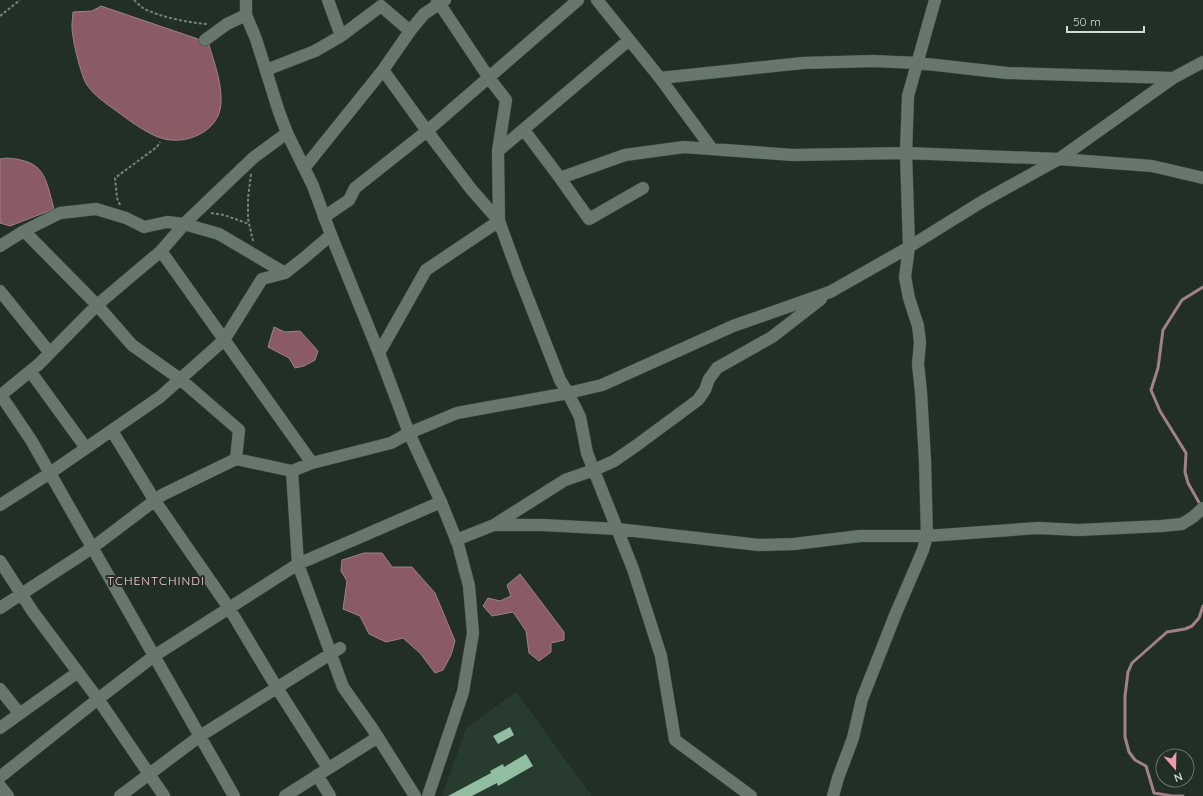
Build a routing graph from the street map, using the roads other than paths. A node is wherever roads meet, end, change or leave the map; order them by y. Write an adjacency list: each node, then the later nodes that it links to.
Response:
1 (246, 0): 7 (street)
2 (328, 0): 9 (street)
3 (578, 0): 16 (street)
4 (597, 0): 11 (street)
5 (935, 0): 13 (street)
6 (440, 1): 8 (street); 16 (street)
7 (246, 15): 10 (street); 14 (street)
8 (410, 31): 9 (street); 15 (street)
9 (341, 36): 14 (street)
10 (205, 40)
11 (629, 40): 17 (street); 19 (street)
12 (1203, 62): 18 (street)
13 (918, 63): 17 (street); 18 (street); 24 (street)
14 (266, 70): 21 (street)
15 (383, 70): 20 (street); 26 (street)
16 (489, 78): 20 (street); 23 (street)
17 (660, 78): 22 (street)
18 (1173, 78): 25 (street)
19 (524, 130): 23 (street); 27 (street)
20 (427, 131): 30 (street); 31 (street)
21 (287, 133): 26 (street); 32 (street)
22 (712, 149): 24 (street); 27 (street)
23 (498, 151): 31 (street)
24 (906, 154): 25 (street); 36 (street)
25 (1058, 159): 28 (street); 36 (street)
26 (305, 167): 30 (street)
27 (560, 178): 29 (street)
28 (1203, 178)
29 (643, 188)
30 (324, 217): 34 (street)
31 (499, 221): 44 (street); 47 (street)
32 (184, 224): 33 (street); 37 (street); 38 (street)
33 (24, 231): 35 (street); 41 (street)
34 (330, 235): 38 (street); 44 (street)
35 (0, 246)
36 (909, 247): 40 (street); 63 (street)
37 (161, 251): 41 (street); 42 (street)
38 (285, 272): 42 (street)
39 (0, 291): 43 (street)
40 (830, 292): 47 (street); 54 (street)
41 (97, 305): 43 (street); 46 (street)
42 (224, 340): 46 (street); 53 (street)
43 (50, 353): 45 (street)
44 (379, 353): 50 (street)
45 (30, 372): 48 (street); 51 (street)
46 (180, 379): 49 (street); 52 (street)
47 (568, 393): 50 (street); 54 (street)
48 (0, 395): 56 (street)
49 (112, 431): 51 (street); 57 (street)
50 (409, 432): 53 (street); 58 (street)
51 (86, 448): 56 (street)
52 (236, 459): 55 (street); 57 (street)
53 (312, 463): 55 (street)
54 (594, 470): 61 (street); 62 (street)
55 (292, 471): 67 (street)
56 (50, 473): 59 (street); 65 (street)
57 (155, 501): 65 (street); 70 (street)
58 (441, 502): 64 (street); 67 (street)
59 (0, 505)
60 (1203, 508): 63 (street)
61 (494, 525): 62 (street); 64 (street)
62 (617, 529): 63 (street); 95 (street)
63 (927, 536): 96 (street)
64 (456, 540): 94 (street)
65 (92, 548): 68 (street); 72 (street)
66 (0, 561): 68 (street)
67 (298, 564): 70 (street); 71 (street)
68 (21, 594): 69 (street); 73 (street)
69 (0, 608)
70 (229, 608): 72 (street); 74 (street)
71 (335, 651): 74 (street); 80 (street)
72 (154, 656): 76 (street); 79 (street)
73 (78, 672): 76 (street); 77 (street)
74 (277, 688): 79 (street); 81 (street)
75 (0, 689): 77 (street)
76 (98, 699): 82 (street); 84 (street)
77 (20, 713): 78 (street)
78 (0, 728)
79 (200, 736): 82 (street); 89 (street)
80 (378, 737): 81 (street); 93 (street)
81 (328, 768): 83 (street)
82 (150, 774): 87 (street); 88 (street)
83 (317, 775): 90 (street); 91 (street); 92 (street)
84 (0, 777)
85 (0, 786): 86 (street)
86 (8, 796)
87 (120, 796)
88 (164, 796)
89 (234, 796)
90 (286, 796)
91 (319, 796)
92 (330, 796)
93 (415, 796)
94 (428, 796)
95 (751, 796)
96 (833, 796)

